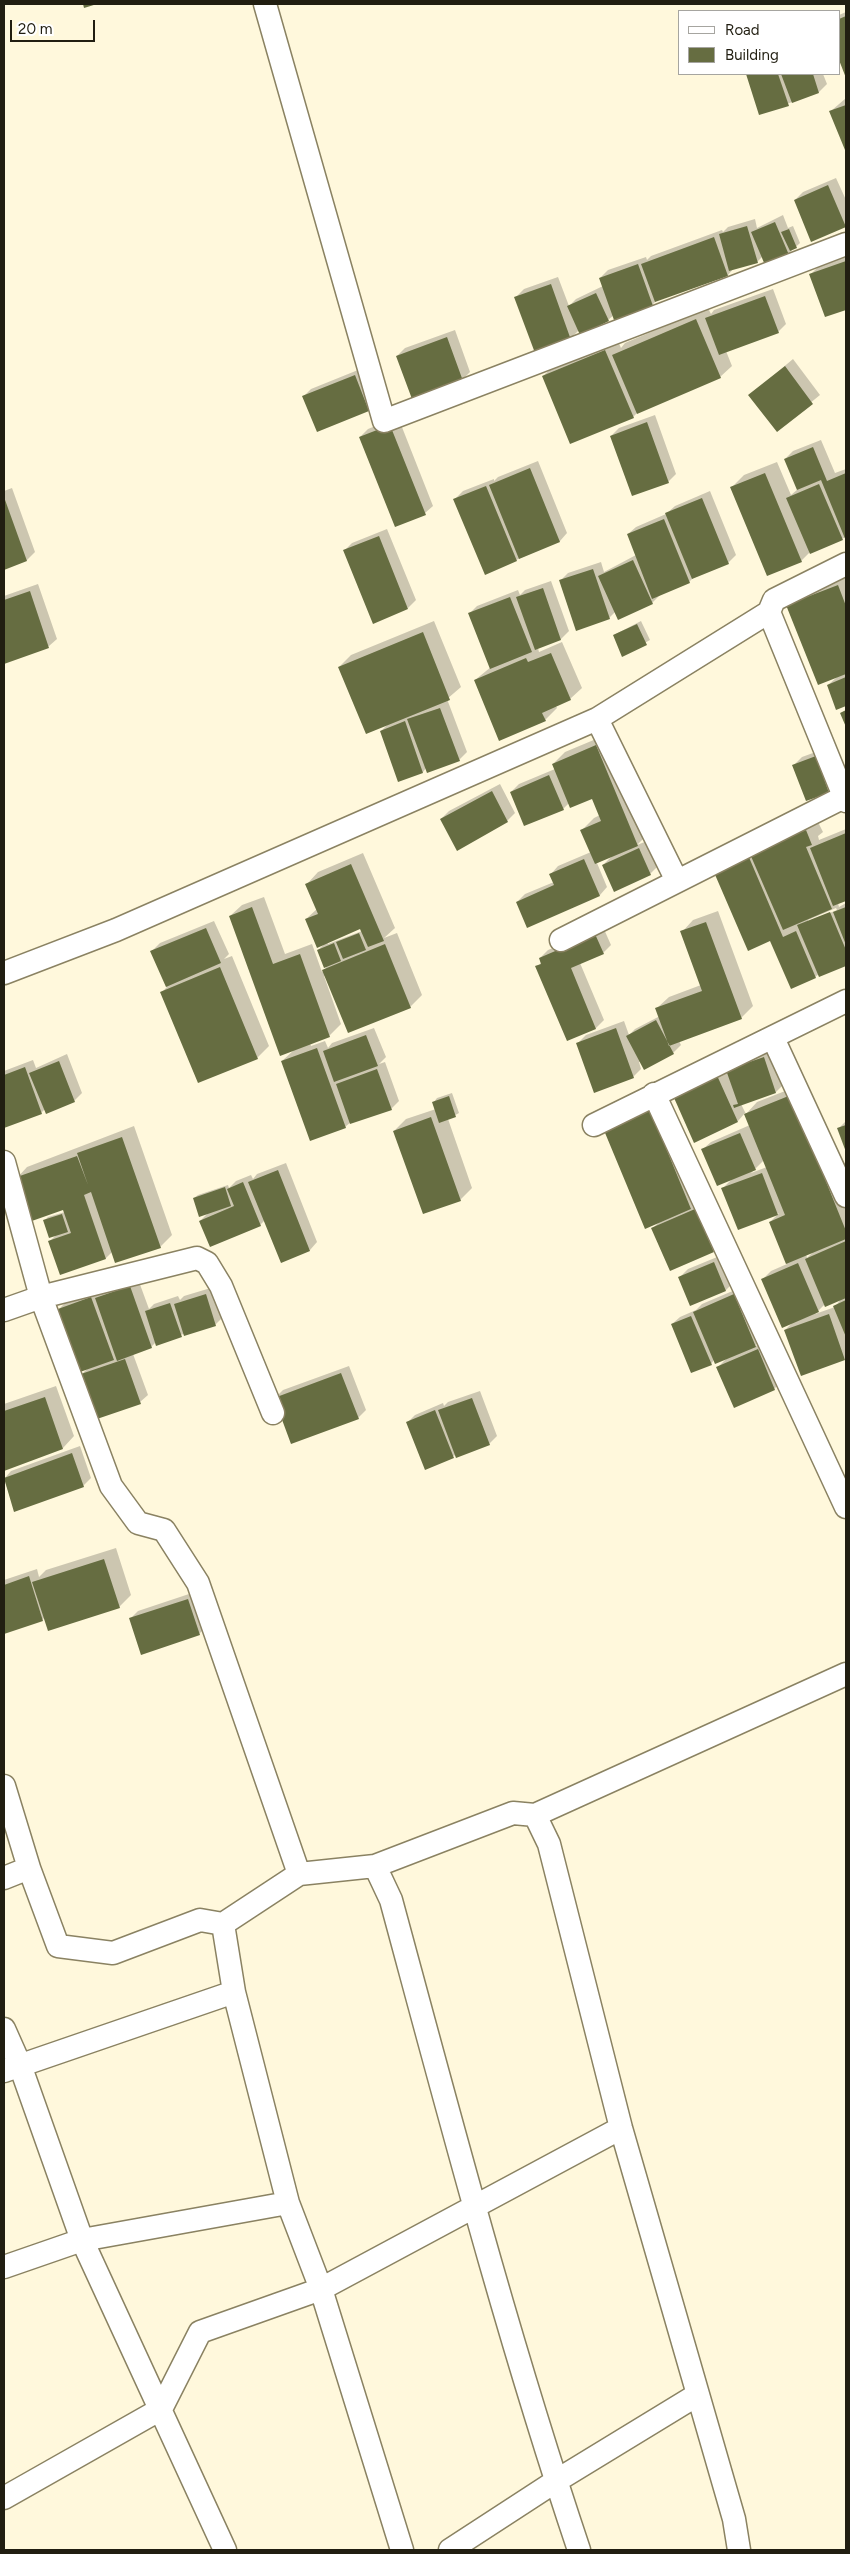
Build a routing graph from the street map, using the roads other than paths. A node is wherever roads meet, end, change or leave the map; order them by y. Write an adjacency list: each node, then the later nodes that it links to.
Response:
1 (265, 4): 2 (street)
2 (846, 244)
3 (846, 564): 4 (street)
4 (769, 612): 5 (street); 6 (street)
5 (597, 720): 7 (street); 9 (street)
6 (846, 798): 7 (street)
7 (676, 882): 8 (street)
8 (560, 940)
9 (4, 973)
10 (846, 1001): 11 (street)
11 (773, 1038): 12 (street); 15 (street)
12 (654, 1094): 13 (street); 19 (street)
13 (594, 1125)
14 (4, 1162): 16 (street)
15 (846, 1196)
16 (41, 1297): 17 (street); 18 (street); 25 (street)
17 (4, 1310)
18 (273, 1413)
19 (846, 1507)
20 (846, 1674): 22 (street)
21 (4, 1786): 24 (street)
22 (535, 1815): 23 (street); 31 (street)
23 (375, 1866): 25 (street); 33 (street)
24 (29, 1868): 26 (street); 27 (street)
25 (299, 1874): 27 (street)
26 (4, 1878)
27 (223, 1924): 28 (street)
28 (234, 1992): 30 (street); 32 (street)
29 (4, 2029): 30 (street)
30 (12, 2068): 34 (street)
31 (621, 2128): 33 (street); 37 (street)
32 (288, 2203): 34 (street); 36 (street)
33 (475, 2208): 36 (street); 39 (street)
34 (82, 2240): 35 (street); 38 (street)
35 (4, 2267)
36 (321, 2289): 38 (street); 42 (street)
37 (697, 2395): 39 (street); 45 (street)
38 (161, 2409): 40 (street); 41 (street)
39 (556, 2481): 43 (street); 44 (street)
40 (4, 2498)
41 (225, 2550)
42 (402, 2550)
43 (450, 2550)
44 (579, 2550)
45 (739, 2550)

